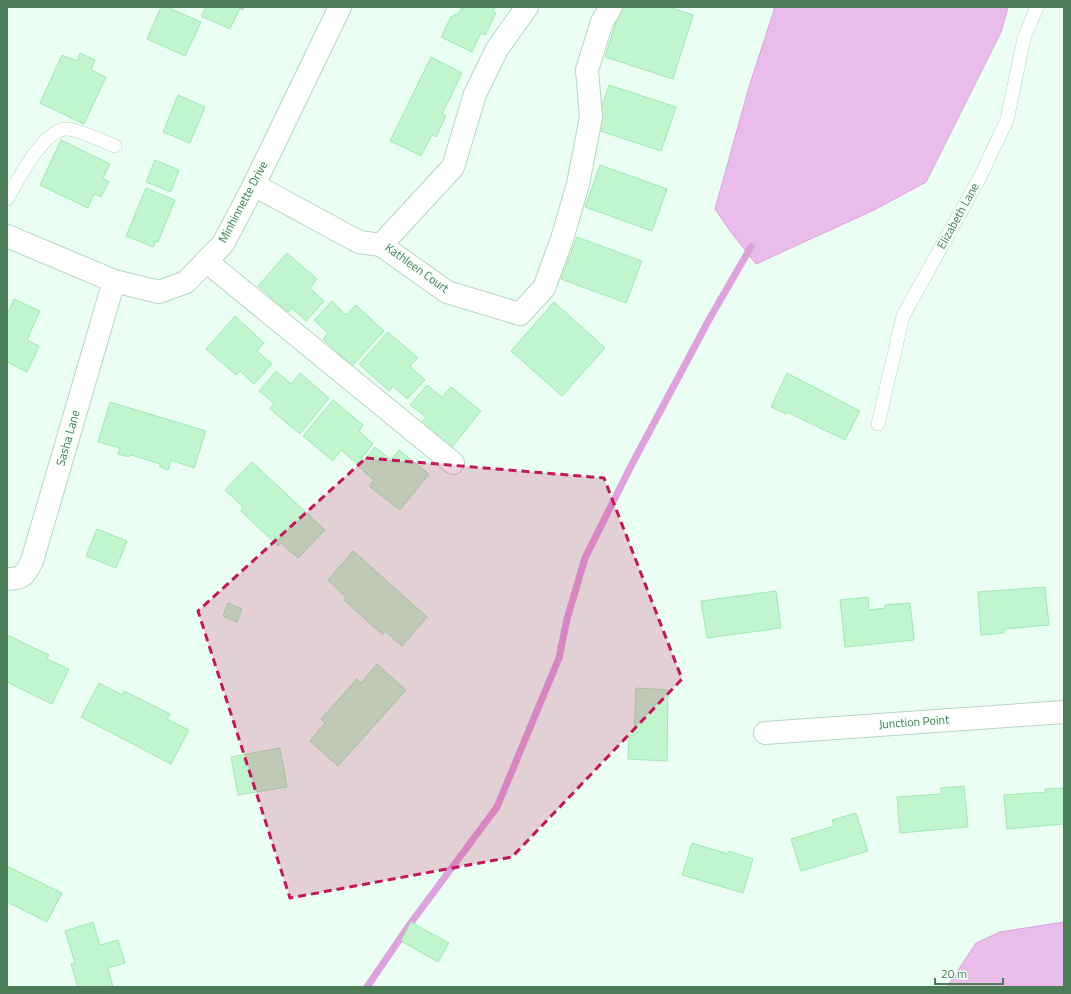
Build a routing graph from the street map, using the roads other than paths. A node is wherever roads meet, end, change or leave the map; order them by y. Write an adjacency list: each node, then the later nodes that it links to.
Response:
1 (340, 7): 6 (street, Minhinnette Drive)
2 (527, 7): 9 (street, Kathleen Court)
3 (611, 7): 9 (street, Kathleen Court)
4 (1037, 7): 12 (lane, Elizabeth Lane)
5 (115, 146): 7 (lane)
6 (254, 185): 9 (street); 10 (street, Minhinnette Drive)
7 (7, 199)
8 (7, 236): 11 (street, Minhinnette Drive)
9 (381, 245)
10 (206, 261): 11 (street, Minhinnette Drive); 13 (street)
11 (114, 282): 14 (street, Sasha Lane)
12 (878, 424)
13 (454, 463)
14 (7, 579)
15 (1064, 712): 16 (street, Junction Point)
16 (765, 733)

